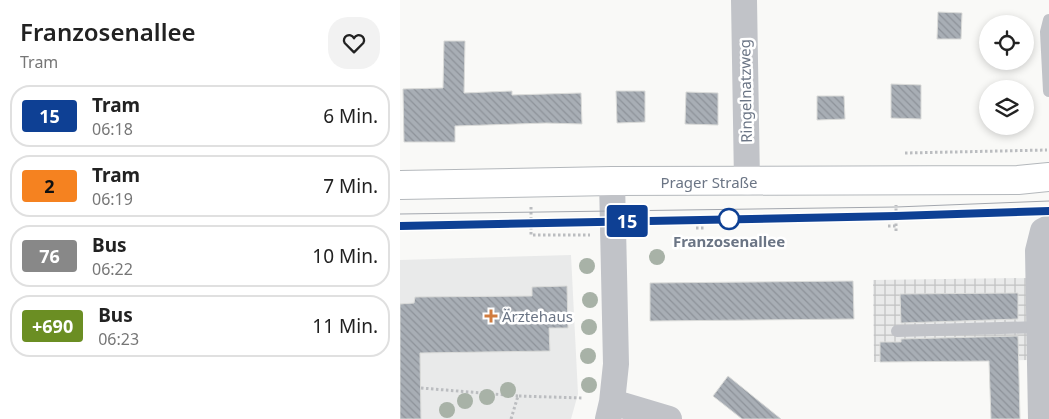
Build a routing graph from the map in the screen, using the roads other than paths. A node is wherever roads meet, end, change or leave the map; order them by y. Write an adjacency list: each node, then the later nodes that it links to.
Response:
1 (744, 0): 7 (street, Ringelnatzweg)
2 (1049, 20): 3 (lane)
3 (1049, 92)
4 (1049, 177): 5 (main road, Prager Straße)
5 (1018, 180): 7 (main road, Prager Straße); 9 (main road, Prager Straße)
6 (612, 181): 7 (main road, Prager Straße); 8 (main road, Prager Straße); 13 (street)
7 (747, 182)
8 (400, 184)
9 (1049, 190)
10 (1049, 228): 11 (street)
11 (1040, 327): 12 (lane); 15 (street)
12 (897, 331)
13 (610, 410): 14 (street)
14 (669, 419)
15 (1041, 419)

